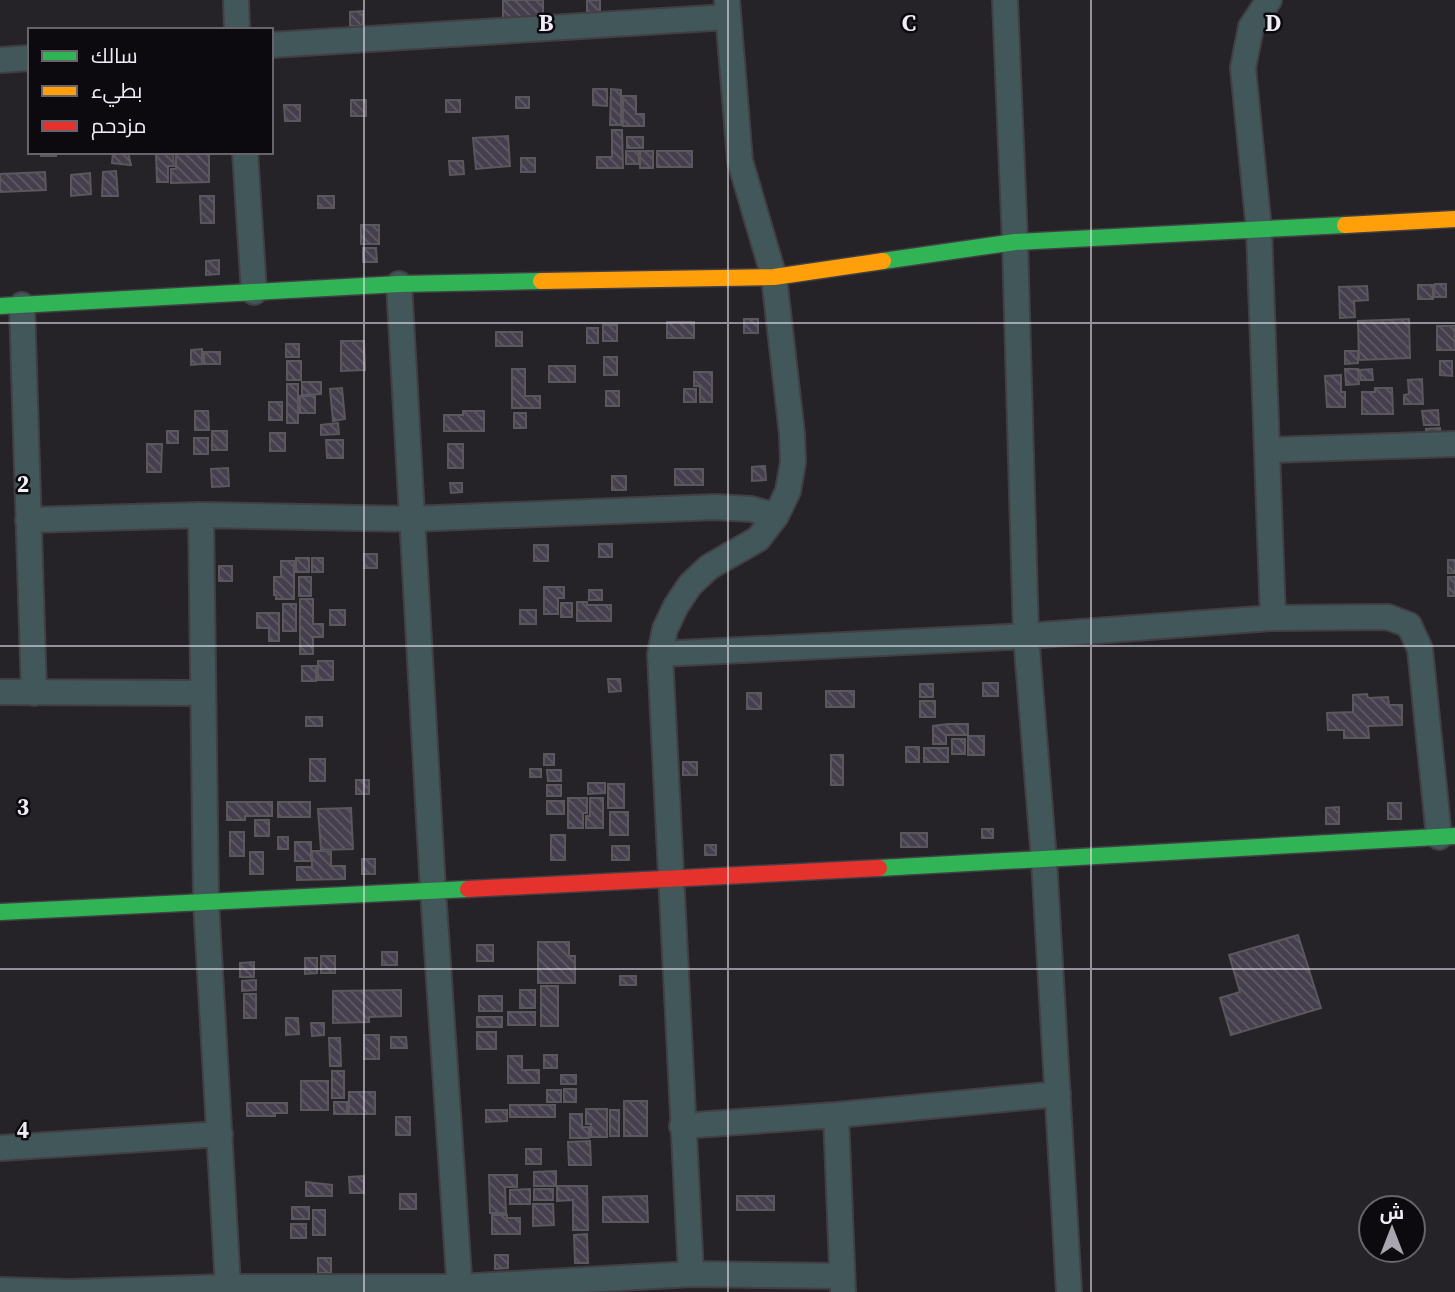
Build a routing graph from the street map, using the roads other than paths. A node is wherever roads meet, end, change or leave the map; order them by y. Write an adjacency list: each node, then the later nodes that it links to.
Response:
1 (236, 0): 5 (street)
2 (1004, 0): 12 (street)
3 (1269, 0): 11 (street)
4 (727, 8): 6 (street); 13 (street)
5 (237, 28)
6 (273, 45)
7 (28, 58): 8 (street)
8 (0, 60)
9 (245, 154): 15 (street)
10 (1455, 219): 11 (street)
11 (1259, 230): 12 (street); 18 (street)
12 (1016, 242): 13 (street); 24 (street)
13 (774, 277): 14 (street); 20 (street)
14 (399, 284): 15 (street); 21 (street)
15 (254, 292): 16 (street)
16 (11, 305): 22 (street)
17 (1455, 444): 18 (street)
18 (1268, 450): 23 (street)
19 (201, 515): 21 (street); 22 (street); 28 (street)
20 (776, 516): 21 (street); 25 (street)
21 (411, 519): 32 (street)
22 (28, 520): 27 (street)
23 (1273, 618): 24 (street); 29 (street)
24 (1026, 636): 25 (street); 30 (street)
25 (660, 654): 31 (street)
26 (0, 692): 27 (street)
27 (34, 693): 28 (street)
28 (202, 694): 33 (street)
29 (1447, 836): 30 (street)
30 (1044, 860): 31 (street); 35 (street)
31 (672, 878): 32 (street); 37 (street)
32 (433, 890): 33 (street); 43 (street)
33 (206, 902): 34 (street); 38 (street)
34 (0, 912)
35 (1058, 1094): 36 (street); 46 (street)
36 (836, 1115): 37 (street); 41 (street)
37 (682, 1126): 40 (street)
38 (220, 1134): 39 (street); 42 (street)
39 (0, 1148)
40 (691, 1274): 41 (street); 43 (street)
41 (842, 1284)
42 (228, 1287): 43 (street); 45 (street)
43 (459, 1289)
44 (0, 1290): 45 (street)
45 (70, 1292)
46 (1069, 1292)

